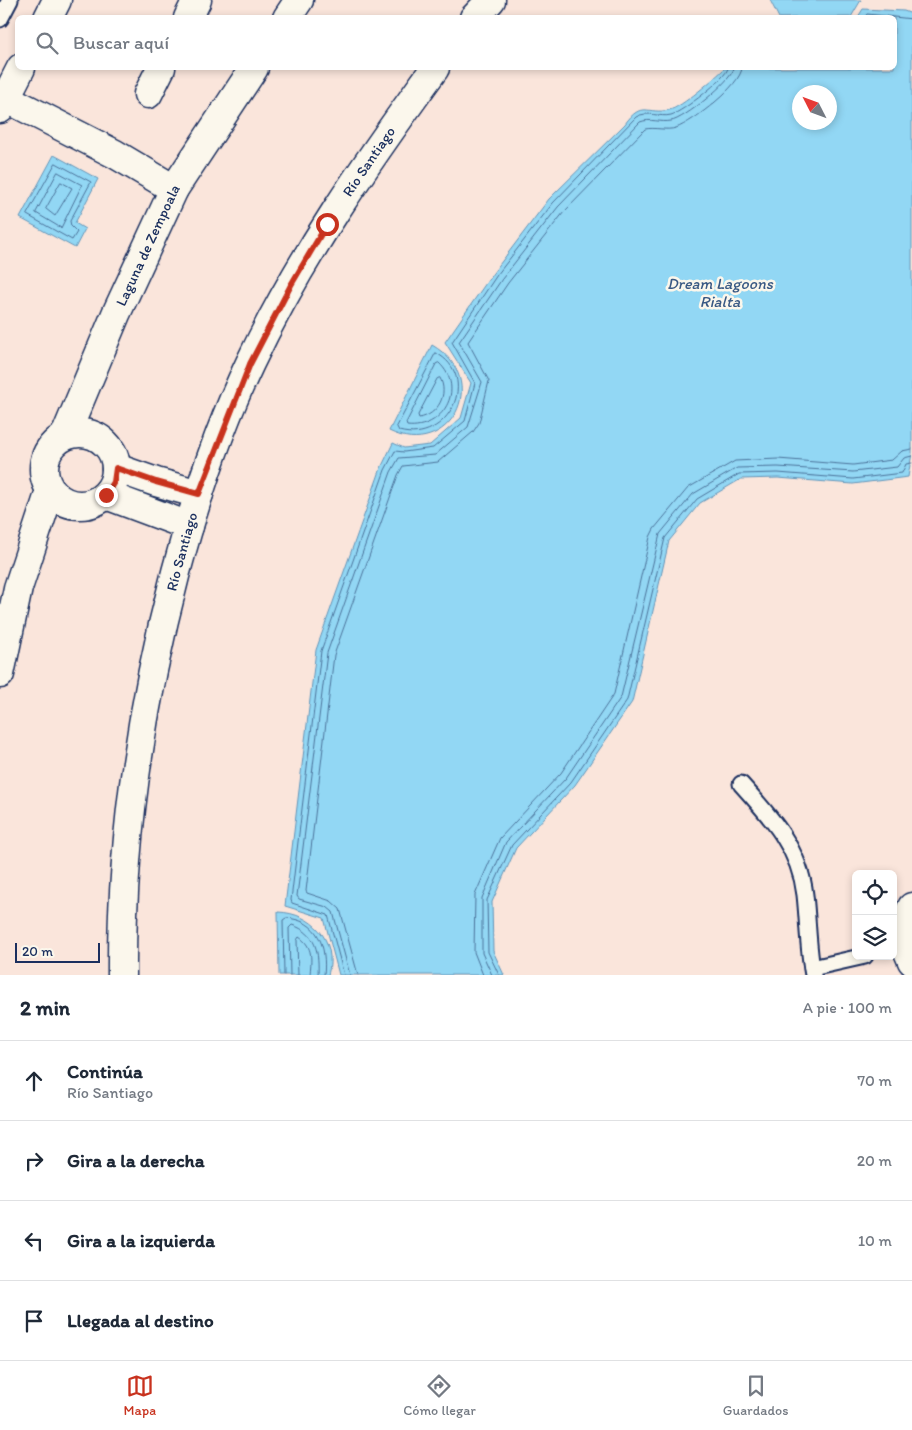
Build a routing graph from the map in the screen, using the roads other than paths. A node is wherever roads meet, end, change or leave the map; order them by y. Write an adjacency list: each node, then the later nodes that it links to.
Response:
1 (10, 0): 10 (lane)
2 (57, 0): 6 (street)
3 (197, 0): 7 (street)
4 (299, 0): 8 (street)
5 (491, 0): 9 (street)
6 (50, 15)
7 (190, 15)
8 (289, 15)
9 (477, 15)
10 (0, 19)
11 (20, 70): 16 (street)
12 (161, 70): 15 (street)
13 (253, 70): 17 (street, Laguna de Zempoala)
14 (434, 70): 21 (street, Río Santiago)
15 (148, 94)
16 (2, 101): 17 (street)
17 (174, 189): 18 (street, Laguna de Zempoala)
18 (65, 436): 19 (street); 20 (street)
19 (116, 468): 21 (street); 22 (street)
20 (50, 490): 22 (street); 24 (street)
21 (199, 494): 23 (street, Río Santiago)
22 (106, 495): 23 (street)
23 (189, 526): 30 (street, Río Santiago)
24 (0, 674)
25 (741, 784): 29 (lane)
26 (912, 907): 27 (street)
27 (904, 953)
28 (852, 960): 29 (lane)
29 (812, 971)
30 (122, 975)

